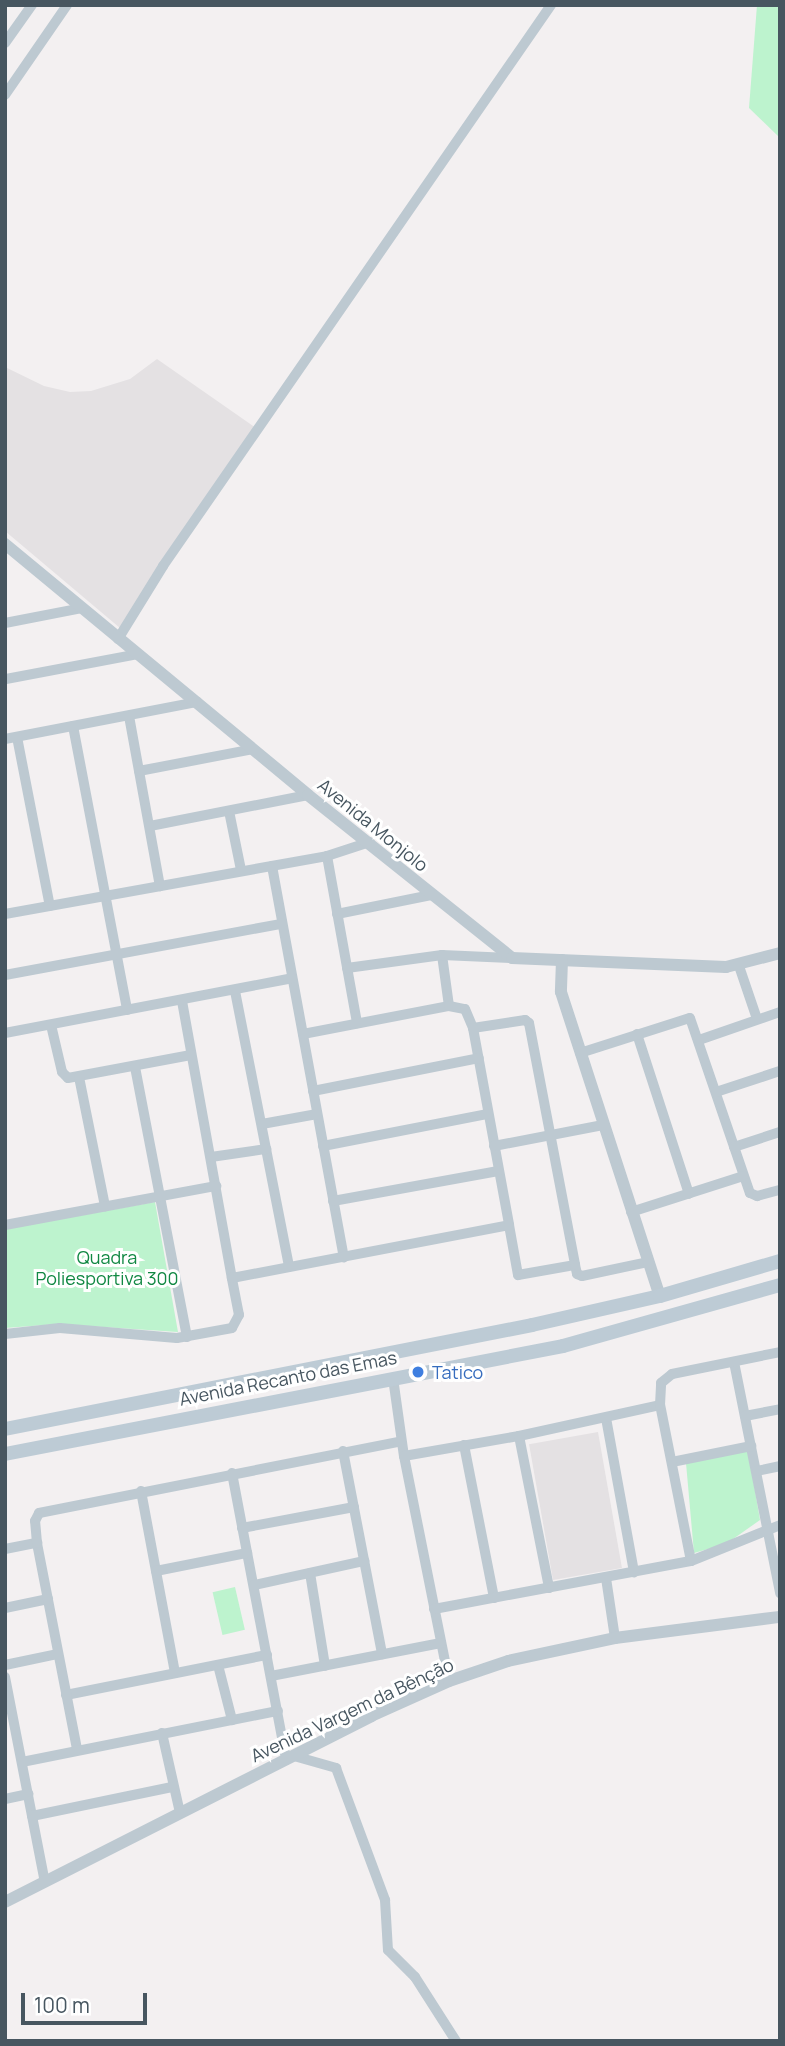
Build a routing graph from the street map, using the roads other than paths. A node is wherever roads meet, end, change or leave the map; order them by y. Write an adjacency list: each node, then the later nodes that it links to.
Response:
1 (32, 5): 4 (street)
2 (67, 5): 5 (street)
3 (551, 5): 9 (street)
4 (5, 43)
5 (5, 95)
6 (5, 544): 7 (street, Avenida Monjolo)
7 (82, 608): 8 (street); 9 (street, Avenida Monjolo)
8 (5, 623)
9 (118, 639): 10 (street, Avenida Monjolo)
10 (138, 654): 12 (street); 13 (street, Avenida Monjolo)
11 (5, 673): 12 (street)
12 (6, 679)
13 (197, 702): 14 (street); 17 (street, Avenida Monjolo)
14 (128, 716): 15 (street); 18 (street)
15 (73, 726): 16 (street); 28 (street)
16 (11, 738): 29 (street)
17 (253, 748): 18 (street); 19 (street, Avenida Monjolo)
18 (139, 771): 21 (street)
19 (308, 795): 20 (street); 22 (street, Avenida Monjolo)
20 (229, 811): 21 (street); 25 (street)
21 (150, 826): 26 (street)
22 (370, 842): 23 (street); 27 (street, Avenida Monjolo)
23 (327, 856): 24 (street); 31 (street)
24 (272, 866): 25 (street); 32 (street)
25 (241, 870): 26 (street)
26 (160, 886): 28 (street)
27 (432, 895): 31 (street); 33 (street, Avenida Monjolo)
28 (105, 896): 29 (street); 35 (street)
29 (50, 906): 30 (street)
30 (5, 914)
31 (337, 914): 41 (street)
32 (281, 923): 35 (street); 43 (street)
33 (484, 937): 36 (street); 38 (street, Avenida Monjolo)
34 (780, 953): 40 (street)
35 (116, 954): 42 (street); 47 (street)
36 (475, 954): 37 (street); 38 (street)
37 (442, 955): 41 (street); 46 (street)
38 (512, 957): 39 (street)
39 (562, 960): 40 (street); 57 (street)
40 (739, 966): 49 (street)
41 (347, 968): 50 (street)
42 (5, 975)
43 (292, 978): 44 (street); 54 (street)
44 (235, 990): 45 (street); 67 (street)
45 (182, 1001): 47 (street); 58 (street)
46 (449, 1006): 50 (street); 52 (street)
47 (127, 1010): 51 (street)
48 (780, 1012): 49 (street)
49 (757, 1019): 56 (street)
50 (357, 1023): 54 (street)
51 (51, 1025): 53 (street); 62 (street)
52 (473, 1028): 59 (street); 70 (street)
53 (5, 1032)
54 (303, 1034): 63 (street)
55 (637, 1034): 56 (street); 57 (street); 80 (street)
56 (699, 1040): 64 (street)
57 (580, 1053): 68 (street)
58 (191, 1055): 60 (street); 75 (street)
59 (479, 1058): 63 (street); 66 (street)
60 (135, 1067): 62 (street); 81 (street)
61 (780, 1071): 64 (street)
62 (79, 1077): 83 (street)
63 (313, 1091): 65 (street)
64 (716, 1092): 73 (street)
65 (317, 1114): 67 (street); 71 (street)
66 (488, 1114): 71 (street); 72 (street)
67 (262, 1125): 74 (street)
68 (603, 1125): 70 (street); 84 (street)
69 (780, 1132): 73 (street)
70 (548, 1136): 72 (street); 90 (street)
71 (323, 1146): 82 (street)
72 (494, 1146): 76 (street)
73 (734, 1147): 77 (street)
74 (267, 1149): 75 (street); 91 (street)
75 (211, 1157): 78 (street)
76 (498, 1171): 82 (street); 86 (street)
77 (743, 1176): 79 (street); 80 (street)
78 (216, 1186): 81 (street); 92 (street)
79 (780, 1190)
80 (689, 1194): 84 (street)
81 (158, 1195): 83 (street); 98 (street)
82 (333, 1201): 87 (street)
83 (105, 1206): 85 (street)
84 (631, 1212): 89 (street)
85 (5, 1224)
86 (509, 1225): 87 (street); 90 (street)
87 (344, 1257): 91 (street)
88 (780, 1261): 94 (main road, Avenida Recanto das Emas)
89 (648, 1262): 90 (street); 94 (street)
90 (575, 1265)
91 (289, 1267): 92 (street)
92 (232, 1278): 98 (street)
93 (780, 1285): 99 (main road, Avenida Recanto das Emas)
94 (660, 1296): 95 (main road, Avenida Recanto das Emas)
95 (526, 1327): 97 (main road, Avenida Recanto das Emas); 99 (main road)
96 (5, 1334): 98 (street)
97 (487, 1334): 101 (main road); 108 (main road, Avenida Recanto das Emas)
98 (187, 1337)
99 (526, 1352): 101 (main road, Avenida Recanto das Emas)
100 (780, 1352): 102 (street)
101 (493, 1358): 103 (main road, Avenida Recanto das Emas)
102 (734, 1362): 104 (street); 106 (street)
103 (393, 1378): 110 (street); 114 (main road, Avenida Recanto das Emas)
104 (660, 1405): 107 (street); 116 (street)
105 (780, 1409): 106 (street)
106 (745, 1416): 112 (street)
107 (606, 1418): 109 (street); 131 (street)
108 (5, 1429)
109 (519, 1436): 111 (street); 136 (street)
110 (401, 1441): 113 (street); 115 (street)
111 (464, 1445): 115 (street); 137 (street)
112 (751, 1446): 116 (street); 118 (street)
113 (343, 1451): 119 (street); 121 (street)
114 (5, 1454)
115 (404, 1456): 140 (street)
116 (672, 1462): 129 (street)
117 (780, 1466): 118 (street)
118 (757, 1471): 124 (street)
119 (232, 1473): 120 (street); 123 (street)
120 (141, 1491): 125 (street); 130 (street)
121 (354, 1507): 123 (street); 128 (street)
122 (780, 1525): 124 (street)
123 (242, 1528): 127 (street)
124 (766, 1528): 129 (street); 135 (street)
125 (37, 1543): 126 (street); 138 (street)
126 (5, 1549)
127 (247, 1553): 130 (street); 134 (street)
128 (364, 1561): 132 (street); 145 (street)
129 (691, 1561): 131 (street)
130 (156, 1571): 150 (street)
131 (634, 1572): 133 (street)
132 (310, 1573): 134 (street); 149 (street)
133 (606, 1578): 136 (street); 142 (street)
134 (254, 1585): 146 (street)
135 (779, 1586)
136 (549, 1588): 137 (street)
137 (494, 1598): 140 (street)
138 (48, 1600): 139 (street); 144 (street)
139 (5, 1608)
140 (435, 1609): 143 (street)
141 (780, 1617): 142 (street, Avenida Vargem da Bênção)
142 (615, 1638): 153 (street, Avenida Vargem da Bênção)
143 (442, 1643): 145 (street); 153 (street)
144 (57, 1654): 147 (street); 154 (street)
145 (382, 1654): 149 (street)
146 (267, 1655): 148 (street); 151 (street)
147 (5, 1665)
148 (218, 1665): 150 (street); 156 (street)
149 (325, 1666): 151 (street)
150 (175, 1673): 154 (street)
151 (271, 1676): 155 (street)
152 (5, 1677): 160 (street)
153 (449, 1681): 159 (street, Avenida Vargem da Bênção)
154 (66, 1695): 158 (street)
155 (278, 1711): 156 (street); 159 (street)
156 (232, 1720): 157 (street)
157 (162, 1734): 158 (street); 161 (street)
158 (77, 1749): 160 (street)
159 (290, 1758): 164 (street, Avenida Vargem da Bênção); 168 (street)
160 (22, 1762): 162 (street)
161 (172, 1787): 164 (street); 165 (street)
162 (28, 1794): 163 (street); 165 (street)
163 (5, 1799)
164 (180, 1813): 166 (street, Avenida Vargem da Bênção)
165 (32, 1816): 166 (street)
166 (45, 1882): 167 (street, Avenida Vargem da Bênção)
167 (5, 1902)
168 (456, 2041)

